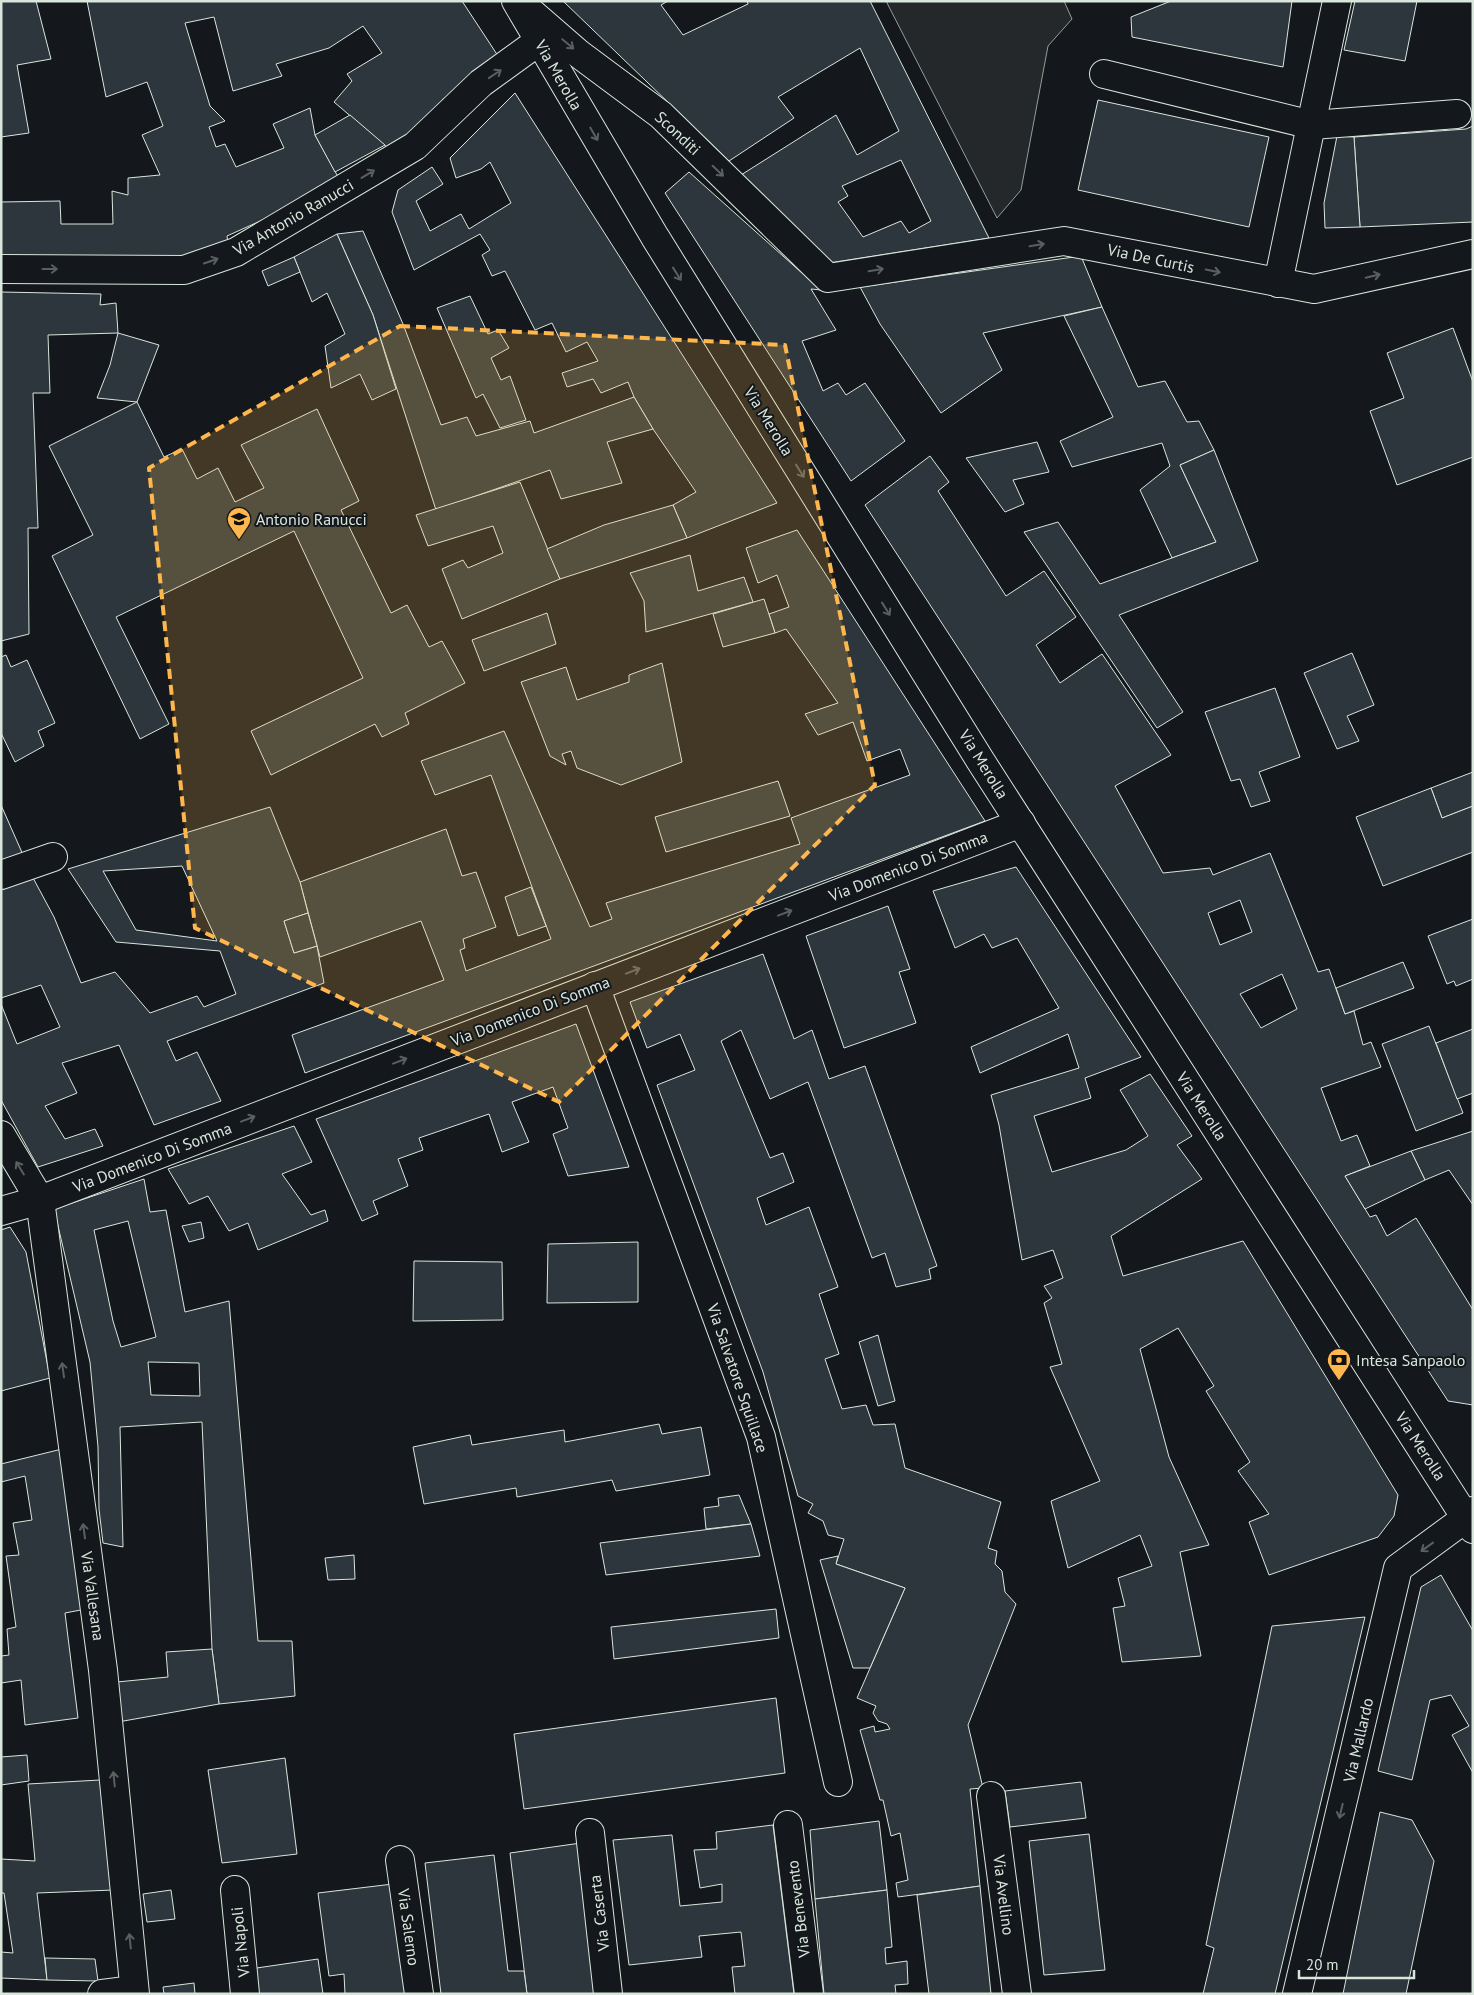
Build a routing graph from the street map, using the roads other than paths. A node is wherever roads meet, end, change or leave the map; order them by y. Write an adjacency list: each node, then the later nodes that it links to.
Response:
1 (517, 1): 3 (street, Via Merolla); 9 (street, Sconditi, one-way to 9)
2 (1337, 1): 6 (street)
3 (539, 40): 8 (street, Via Antonio Ranucci, one-way to 3); 11 (street, Via Merolla, one-way to 11)
4 (1104, 74): 6 (street)
5 (1457, 114): 6 (street)
6 (1312, 125): 10 (street)
7 (1473, 254): 10 (street, Via De Curtis, one-way to 7)
8 (1, 269)
9 (828, 278): 10 (street, Via De Curtis, one-way to 10)
10 (1278, 283)
11 (1020, 823): 14 (street, Via Domenico Di Somma, one-way to 11); 18 (street, Via Merolla)
12 (53, 858): 13 (street)
13 (1, 875)
14 (595, 986): 16 (street, Via Domenico Di Somma, one-way to 14); 19 (street, Via Salvatore Squillace)
15 (1, 1135): 16 (street, one-way to 15)
16 (40, 1200): 17 (street, Via Domenico Di Somma); 25 (street, Via Vallesana, one-way to 16)
17 (1, 1211)
18 (1471, 1519): 32 (street, Via Mallardo, one-way to 32)
19 (838, 1782)
20 (991, 1796): 31 (street, Via Avellino)
21 (788, 1825): 30 (street, Via Benevento)
22 (590, 1833): 29 (street, Via Caserta)
23 (400, 1860): 28 (street, Via Salerno)
24 (235, 1890): 27 (street, Via Napoli)
25 (134, 1992): 26 (street)
26 (102, 1994)
27 (246, 1994)
28 (418, 1994)
29 (608, 1994)
30 (809, 1994)
31 (1016, 1994)
32 (1297, 1994)

